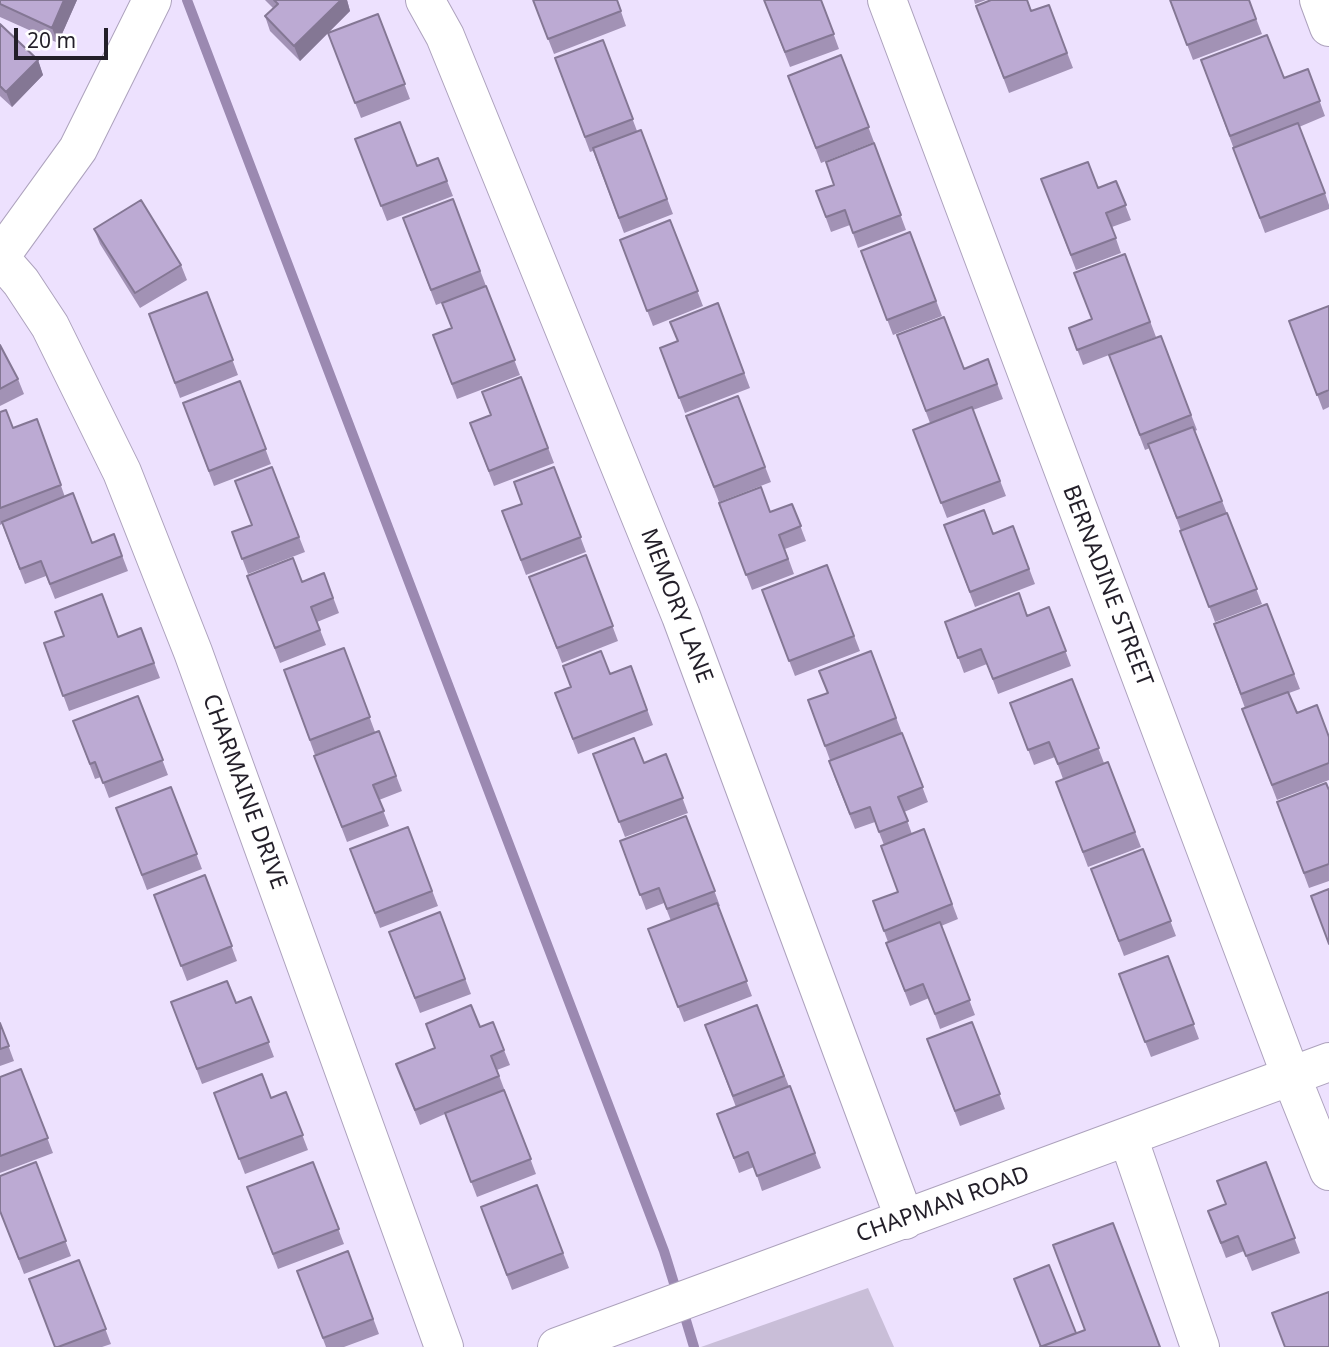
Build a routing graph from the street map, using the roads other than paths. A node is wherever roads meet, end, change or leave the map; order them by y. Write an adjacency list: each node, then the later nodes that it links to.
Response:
1 (425, 0): 11 (street, MEMORY LANE)
2 (887, 0): 8 (street, BERNADINE STREET)
3 (1319, 0): 5 (street)
4 (145, 15): 6 (street)
5 (1329, 27)
6 (0, 258): 12 (street, CHARMAINE DRIVE)
7 (1329, 1062): 8 (street, CHAPMAN ROAD)
8 (1291, 1076): 9 (street, CHAPMAN ROAD); 10 (street, BERNADINE STREET)
9 (1128, 1137): 11 (street, CHAPMAN ROAD); 14 (street)
10 (1329, 1171)
11 (905, 1220): 13 (street, CHAPMAN ROAD)
12 (444, 1347)
13 (557, 1347)
14 (1200, 1347)

